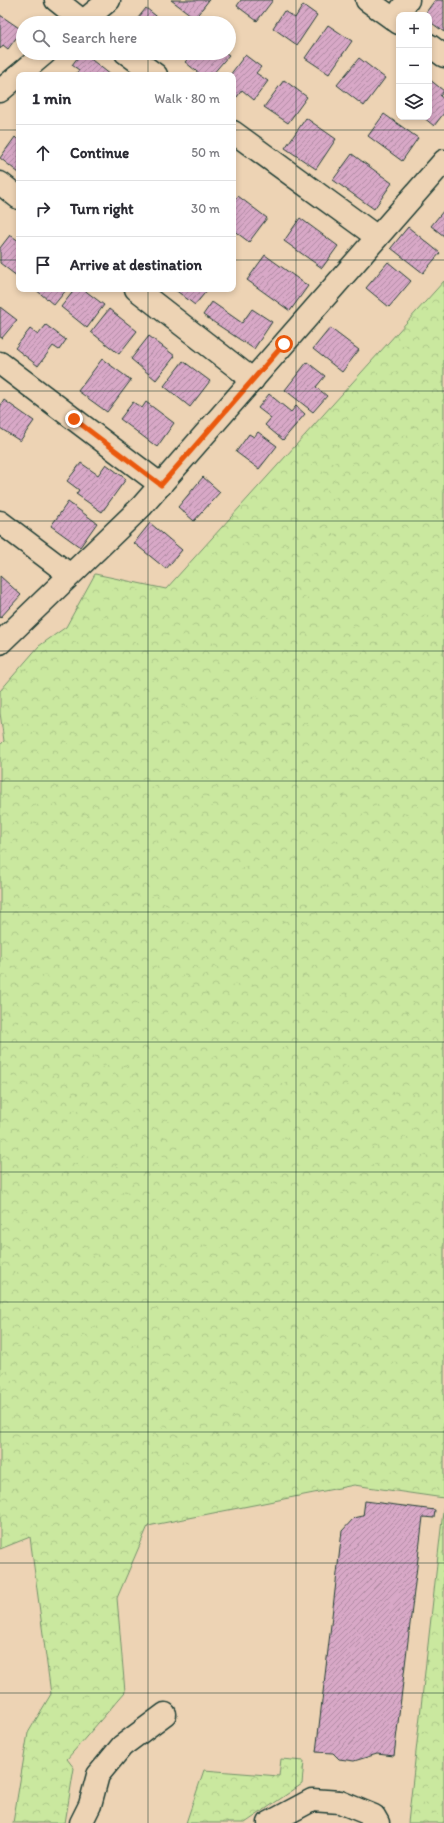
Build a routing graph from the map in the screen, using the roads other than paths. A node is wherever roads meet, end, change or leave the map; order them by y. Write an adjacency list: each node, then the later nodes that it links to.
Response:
1 (56, 0): 6 (street)
2 (109, 0): 7 (street)
3 (367, 0): 8 (street)
4 (408, 0): 5 (street)
5 (401, 12)
6 (76, 16)
7 (90, 16)
8 (396, 21)
9 (432, 47): 10 (street)
10 (444, 56)
11 (37, 60): 13 (street)
12 (136, 60): 14 (street)
13 (22, 72)
14 (152, 72)
15 (16, 77): 16 (street)
16 (0, 91)
17 (236, 134): 21 (street)
18 (444, 161): 21 (street)
19 (0, 183): 20 (street)
20 (16, 196)
21 (377, 238): 24 (street)
22 (140, 292): 24 (street)
23 (0, 363): 25 (street)
24 (253, 380): 25 (street)
25 (161, 485): 27 (street)
26 (0, 522): 27 (street)
27 (70, 575): 28 (street)
28 (0, 643)
29 (165, 1714): 30 (street)
30 (81, 1823)
31 (269, 1823): 32 (street)
32 (378, 1823)

